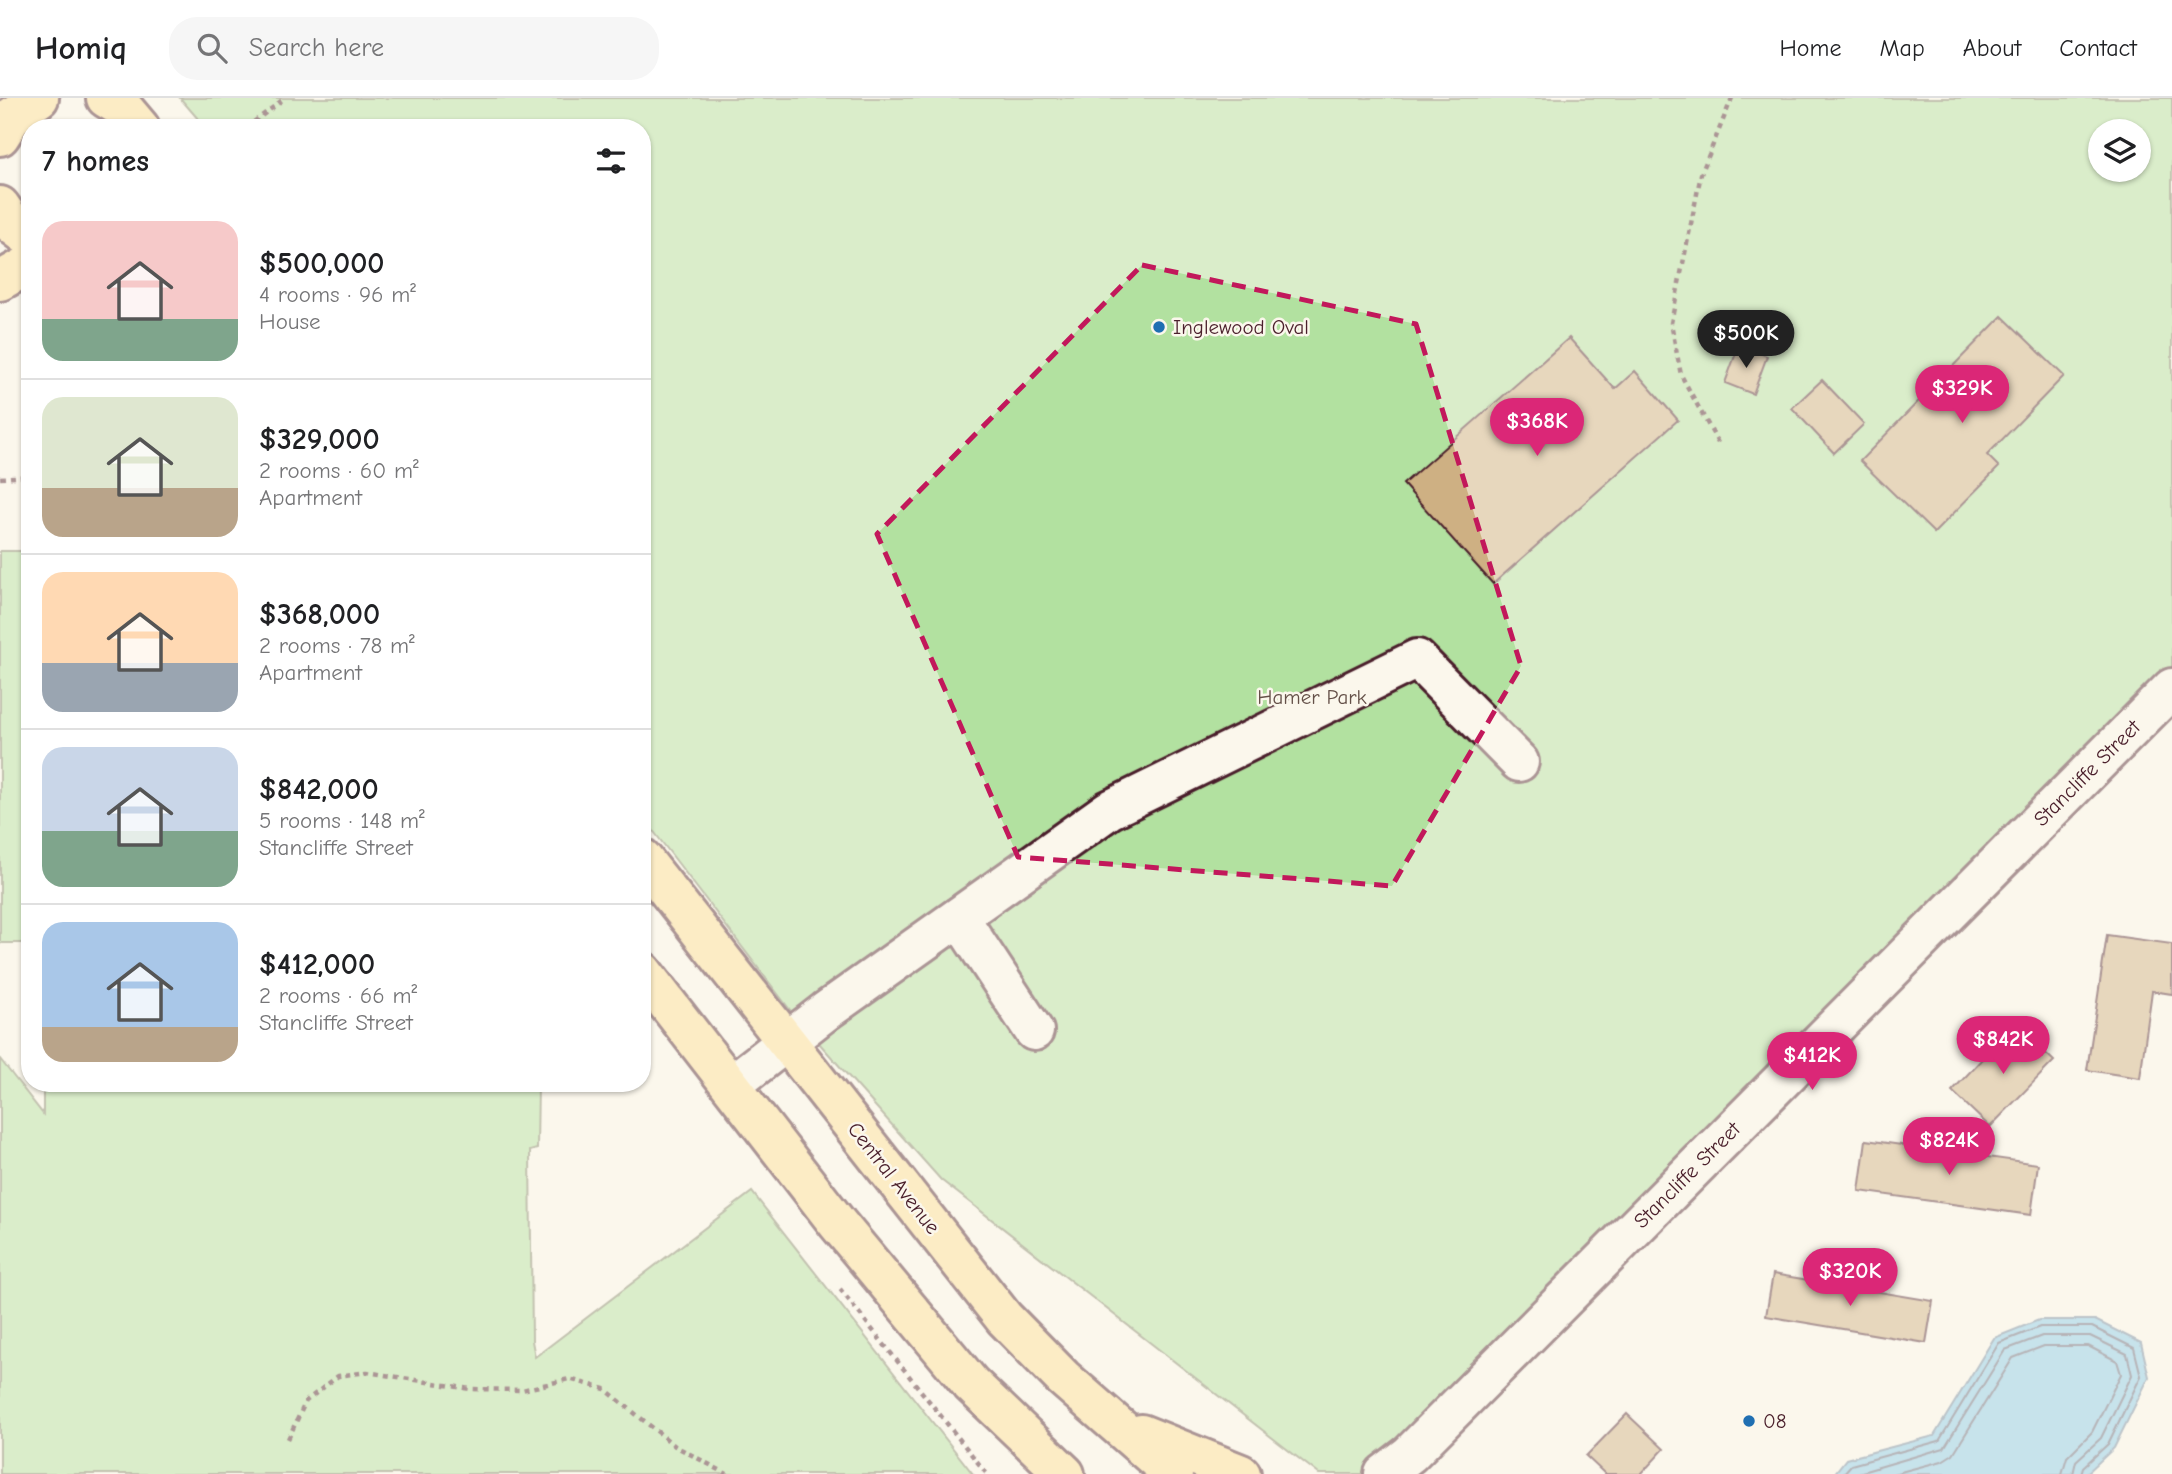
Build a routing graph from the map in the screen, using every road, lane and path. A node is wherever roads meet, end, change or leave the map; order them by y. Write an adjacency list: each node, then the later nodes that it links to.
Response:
1 (38, 98): 7 (main road)
2 (285, 98): 6 (path)
3 (1732, 98): 12 (path)
4 (108, 99): 5 (main road)
5 (132, 119)
6 (258, 119)
7 (0, 136)
8 (0, 206): 9 (main road)
9 (21, 231)
10 (21, 269): 11 (main road)
11 (0, 281)
12 (1718, 443)
13 (21, 477): 14 (path)
14 (0, 478)
15 (2172, 688): 25 (street, Stancliffe Street)
16 (1519, 762): 18 (street)
17 (651, 872): 21 (main road, Central Avenue)
18 (959, 917): 20 (street); 21 (street)
19 (651, 982): 22 (main road)
20 (1034, 1031)
21 (787, 1042): 22 (street); 23 (main road, Central Avenue)
22 (731, 1084): 27 (main road)
23 (1114, 1423): 28 (main road, Central Avenue); 29 (main road)
24 (288, 1439): 26 (path)
25 (1398, 1467)
26 (727, 1474)
27 (1065, 1474)
28 (1172, 1474)
29 (1241, 1474)

